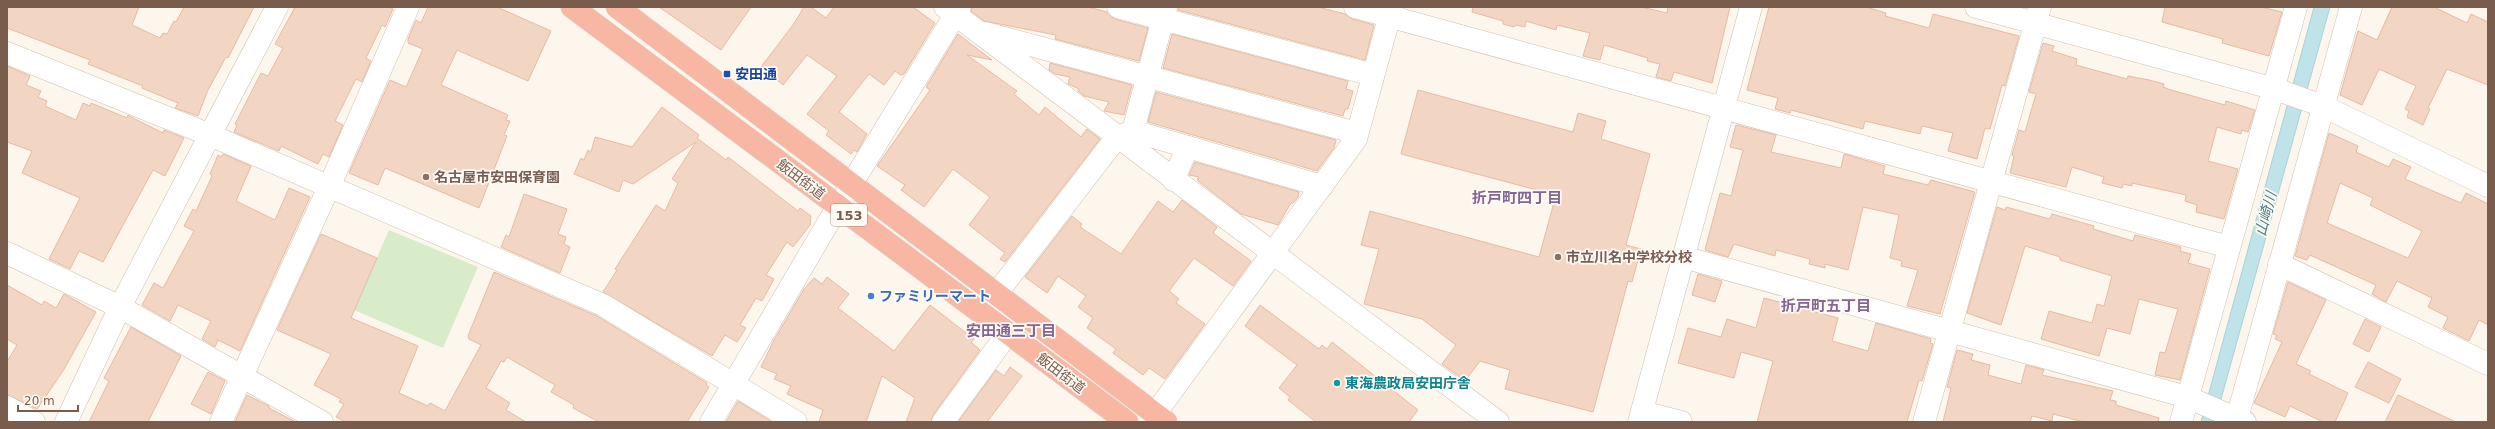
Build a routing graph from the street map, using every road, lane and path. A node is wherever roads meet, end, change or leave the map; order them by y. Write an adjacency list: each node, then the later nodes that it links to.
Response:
1 (277, 7): 24 (street)
2 (408, 7): 31 (street)
3 (572, 7): 32 (highway, 飯田街道 / 153)
4 (1118, 7): 13 (street)
5 (1355, 7): 12 (street)
6 (1751, 7): 21 (street)
7 (1976, 7): 14 (street)
8 (2296, 7): 19 (street)
9 (2351, 7): 20 (street)
10 (621, 8): 28 (highway, 飯田街道 / 153)
11 (954, 10): 15 (street); 28 (street)
12 (1390, 12): 17 (street); 21 (street)
13 (1165, 13): 17 (street); 18 (street)
14 (2038, 15): 19 (street); 27 (street)
15 (976, 31): 18 (street); 23 (street)
16 (7, 53): 24 (street)
17 (1373, 75): 22 (street)
18 (1148, 77): 22 (street); 23 (street)
19 (2275, 89): 20 (street); 33 (street)
20 (2323, 106): 30 (street); 37 (street)
21 (1724, 108): 27 (street); 36 (street)
22 (1357, 133): 29 (street)
23 (1125, 134): 25 (street); 26 (street); 38 (street)
24 (210, 135): 31 (street); 39 (street)
25 (1188, 147): 26 (street); 29 (street)
26 (1173, 180): 35 (street)
27 (1991, 180): 33 (street); 40 (street)
28 (852, 183): 32 (street); 38 (highway, 飯田街道 / 153)
29 (1322, 186): 35 (street)
30 (2488, 186)
31 (329, 187): 43 (street); 44 (street)
32 (838, 206): 41 (highway, 飯田街道 / 153); 44 (street)
33 (2228, 247): 45 (street)
34 (7, 254): 39 (street)
35 (1272, 254): 48 (street); 58 (street)
36 (1683, 257): 40 (street); 47 (street)
37 (2279, 264): 42 (street); 49 (street)
38 (997, 293): 48 (highway, 飯田街道 / 153)
39 (120, 307): 43 (street); 51 (street)
40 (1950, 331): 45 (street); 60 (street)
41 (1008, 333): 56 (street); 57 (highway, 飯田街道 / 153)
42 (2488, 364)
43 (241, 376): 52 (street); 53 (street)
44 (734, 384): 54 (street); 55 (street)
45 (2190, 398): 49 (street); 61 (street)
46 (7, 407): 50 (street)
47 (1641, 417): 59 (street)
48 (1161, 418)
49 (2237, 420)
50 (34, 422)
51 (66, 422)
52 (221, 422)
53 (322, 422)
54 (711, 422)
55 (796, 422)
56 (942, 422)
57 (1127, 422)
58 (1498, 422)
59 (1681, 422)
60 (1924, 422)
61 (2181, 422)

